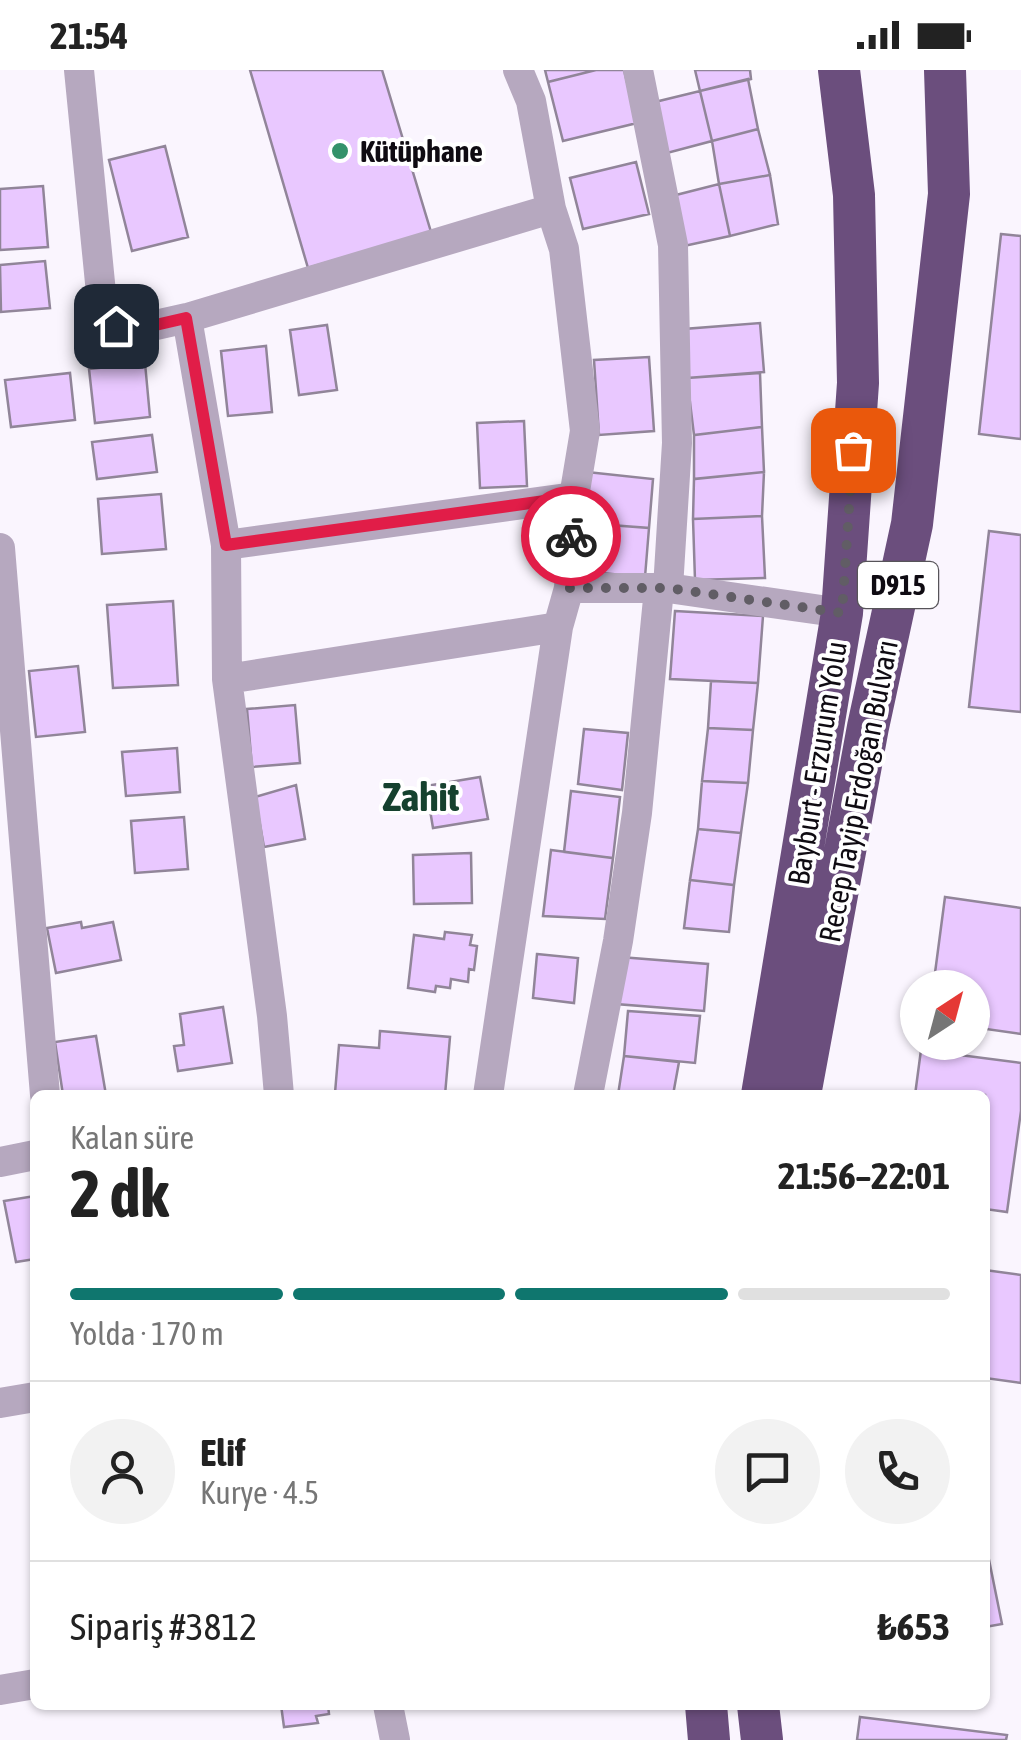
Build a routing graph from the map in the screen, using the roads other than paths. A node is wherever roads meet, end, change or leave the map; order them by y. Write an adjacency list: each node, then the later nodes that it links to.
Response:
1 (79, 70): 7 (street)
2 (518, 70): 6 (street)
3 (638, 70): 12 (street)
4 (838, 70): 13 (highway, Bayburt - Erzurum Yolu / D915)
5 (945, 70): 22 (highway, Recep Tayip Erdoğan Bulvarı / D915)
6 (550, 209): 7 (street); 8 (street)
7 (186, 318): 9 (street)
8 (574, 497): 9 (street); 11 (street)
9 (226, 545): 15 (street)
10 (0, 548): 16 (street)
11 (568, 588): 12 (street); 14 (street)
12 (664, 589): 13 (street); 20 (street)
13 (842, 613): 21 (highway, Bayburt - Erzurum Yolu / D915)
14 (558, 627): 15 (street); 19 (street)
15 (227, 680): 18 (street)
16 (10, 835): 17 (street)
17 (44, 1090)
18 (279, 1090)
19 (489, 1090)
20 (589, 1090)
21 (763, 1090)
22 (801, 1090)
23 (30, 1156): 24 (street)
24 (0, 1162)
25 (30, 1399): 26 (street)
26 (0, 1403)
27 (30, 1685): 28 (street)
28 (0, 1690)
29 (389, 1710): 32 (street)
30 (706, 1710): 33 (highway)
31 (759, 1710): 34 (highway)
32 (396, 1740)
33 (709, 1740)
34 (762, 1740)

